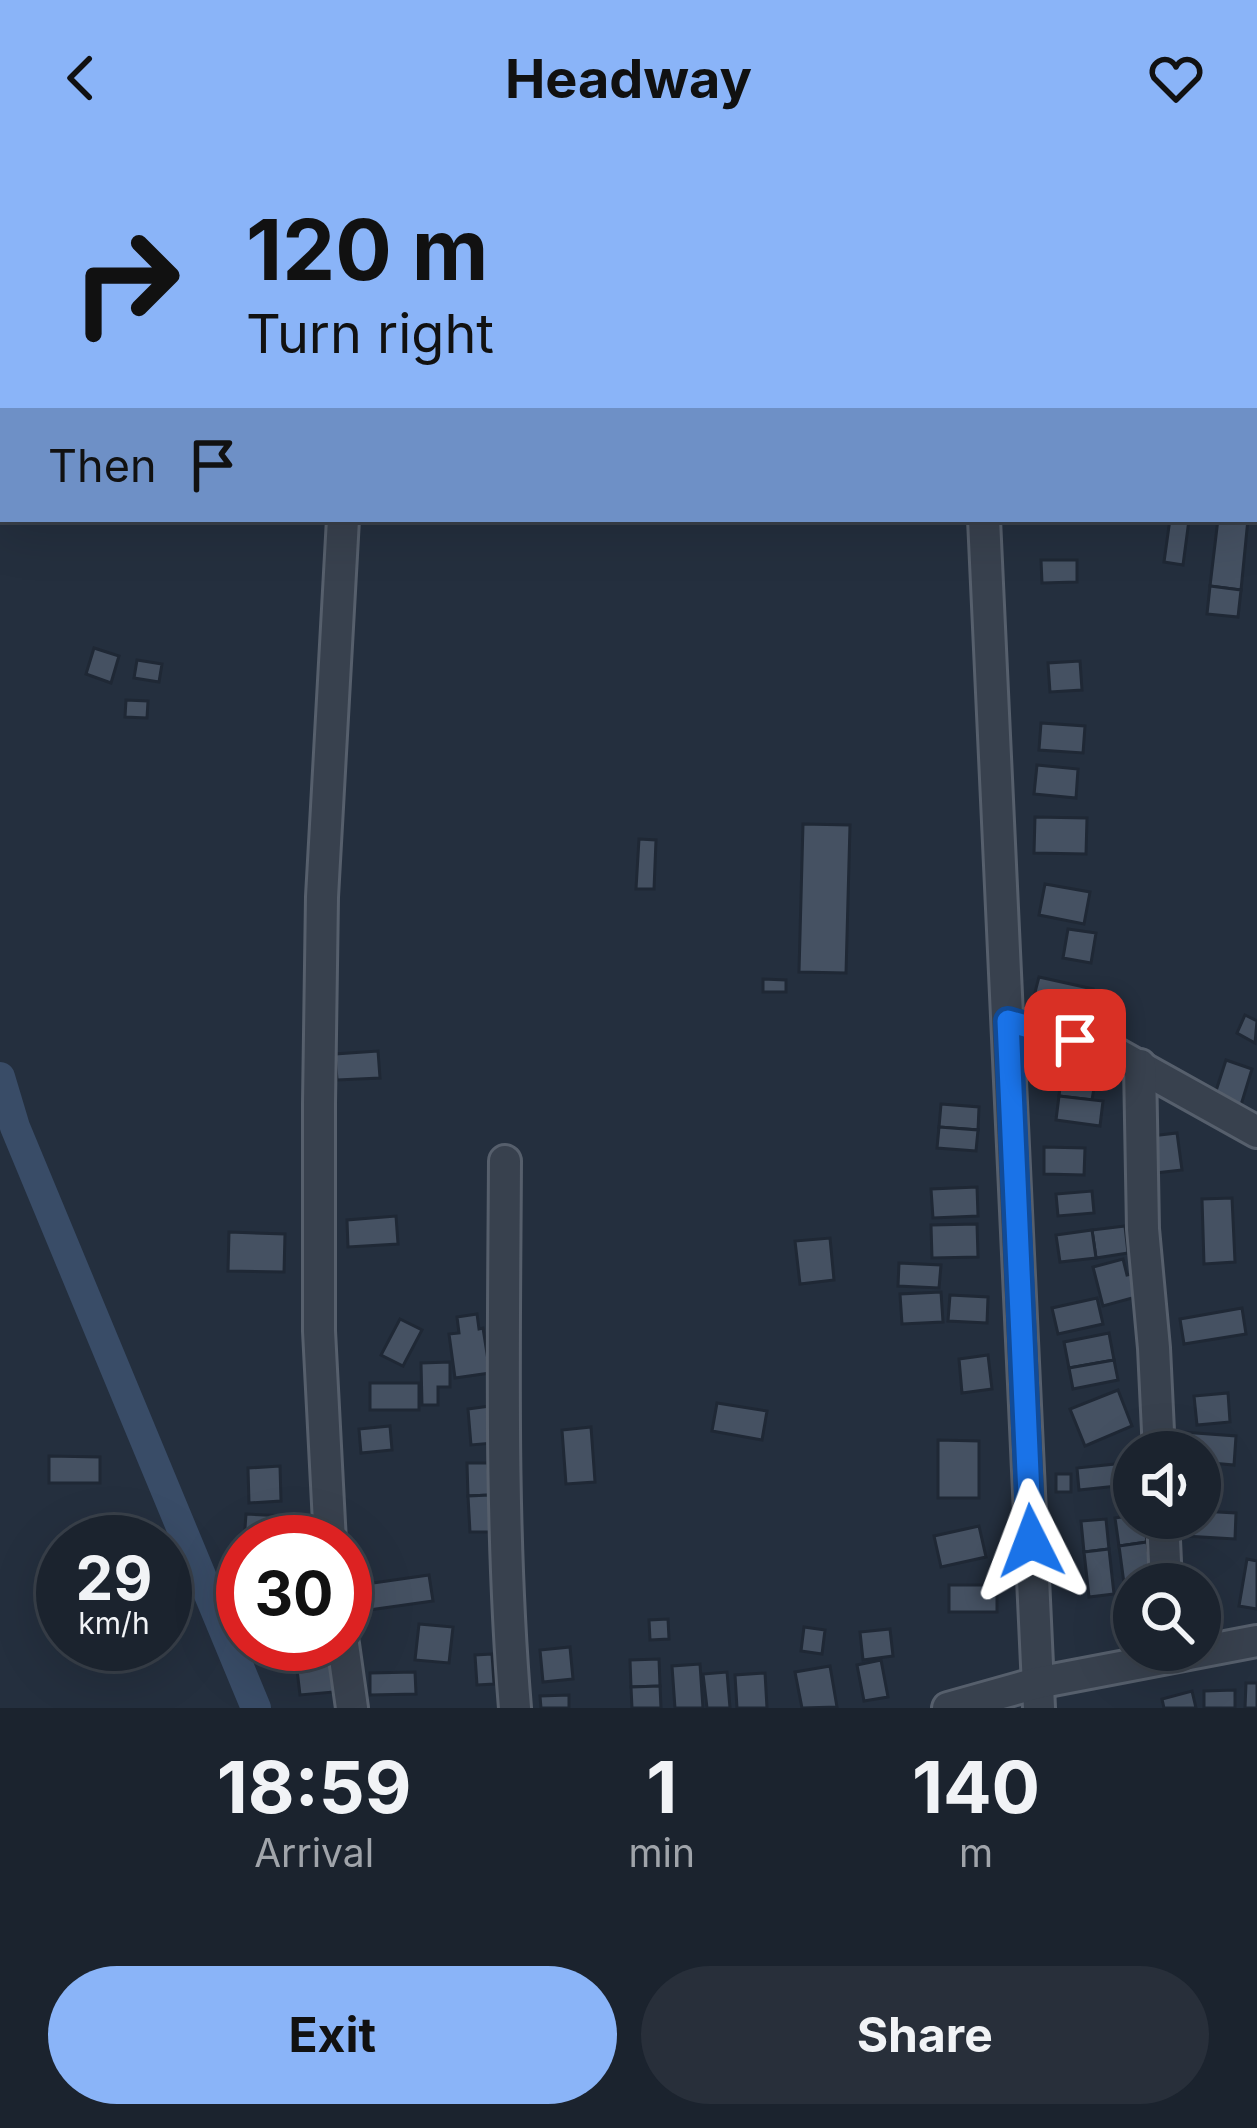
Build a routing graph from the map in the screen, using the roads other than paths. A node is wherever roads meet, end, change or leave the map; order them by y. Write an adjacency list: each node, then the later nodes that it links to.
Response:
1 (343, 522): 8 (street)
2 (984, 522): 3 (street)
3 (1008, 1021): 4 (street); 13 (street)
4 (1140, 1066): 5 (street); 7 (street)
5 (1257, 1132)
6 (505, 1161): 15 (street)
7 (1159, 1431)
8 (329, 1515)
9 (1257, 1641): 10 (street)
10 (1221, 1646)
11 (347, 1671): 14 (street)
12 (1115, 1671): 13 (street)
13 (1038, 1695): 16 (street)
14 (352, 1708)
15 (515, 1708)
16 (948, 1708)

